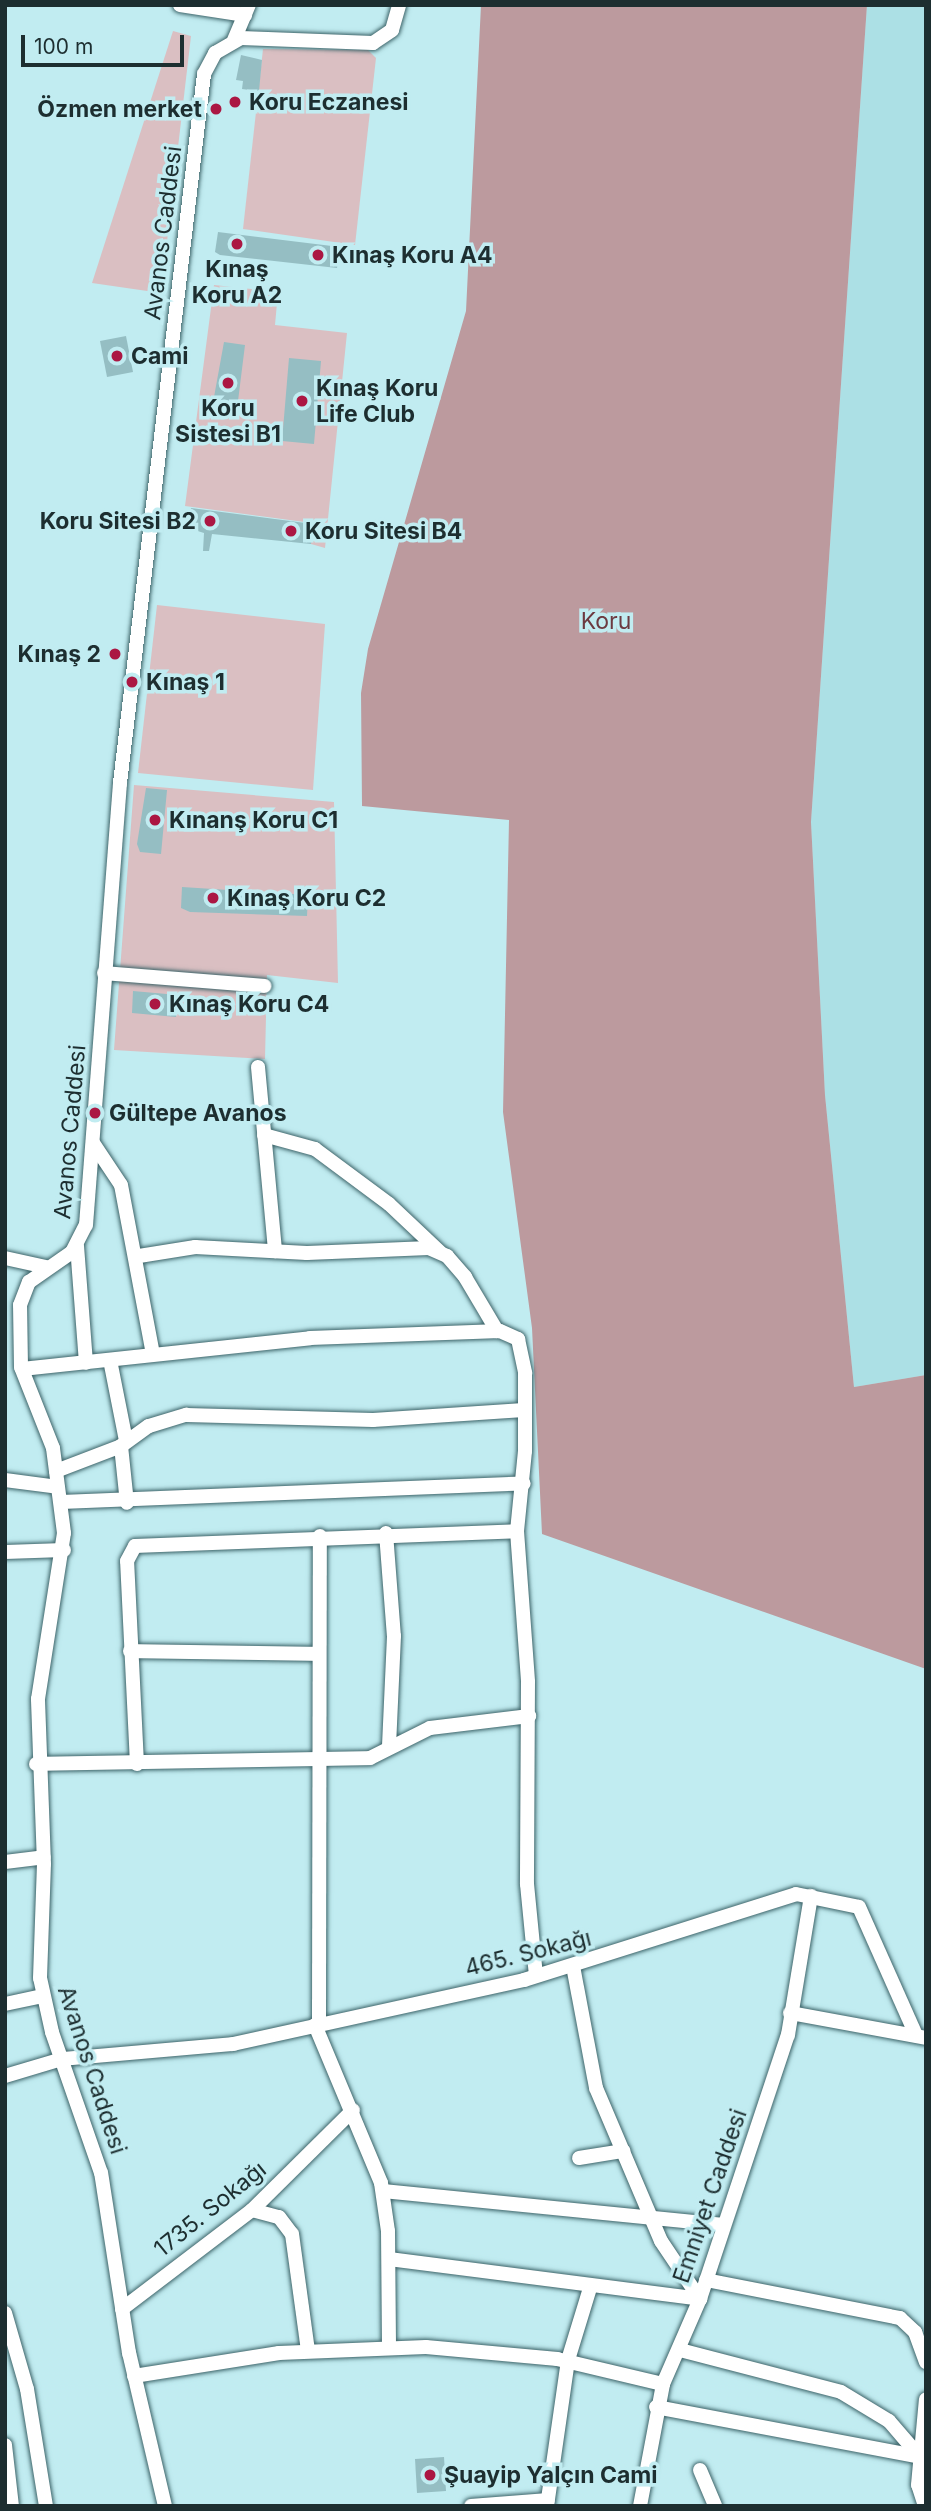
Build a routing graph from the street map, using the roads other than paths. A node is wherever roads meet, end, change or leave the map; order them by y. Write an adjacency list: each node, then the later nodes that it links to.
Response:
1 (180, 5): 3 (street)
2 (399, 5): 4 (street)
3 (247, 10): 4 (street)
4 (234, 40): 5 (street, Avanos Caddesi)
5 (104, 973): 6 (street); 9 (street, Avanos Caddesi)
6 (264, 986)
7 (258, 1067): 8 (street)
8 (264, 1135): 11 (street); 12 (street)
9 (93, 1143): 10 (street, Avanos Caddesi); 13 (street)
10 (77, 1246): 15 (street, Avanos Caddesi); 19 (street)
11 (275, 1251): 12 (street); 13 (street)
12 (441, 1253): 16 (street)
13 (139, 1256): 17 (street)
14 (5, 1258): 15 (street)
15 (46, 1266): 20 (street, Avanos Caddesi)
16 (497, 1331): 17 (street); 21 (street)
17 (153, 1354): 18 (street)
18 (110, 1360): 19 (street); 22 (street)
19 (86, 1363): 20 (street)
20 (22, 1369): 23 (street, Avanos Caddesi)
21 (524, 1410): 22 (street); 25 (street)
22 (124, 1444): 23 (street); 28 (street)
23 (56, 1471): 26 (street, Avanos Caddesi)
24 (5, 1480): 26 (street)
25 (524, 1483): 28 (street); 29 (street)
26 (58, 1487): 27 (street, Avanos Caddesi)
27 (61, 1502): 28 (street); 32 (street, Avanos Caddesi)
28 (127, 1503)
29 (517, 1531): 30 (street); 36 (street)
30 (386, 1533): 31 (street); 37 (street)
31 (320, 1536): 34 (street); 35 (street)
32 (64, 1549): 33 (street); 39 (street, Avanos Caddesi)
33 (5, 1552)
34 (130, 1651): 35 (street); 40 (street)
35 (319, 1654): 38 (street)
36 (529, 1716): 37 (street); 45 (street)
37 (389, 1747): 38 (street)
38 (323, 1761): 40 (street); 49 (street)
39 (36, 1764): 40 (street); 41 (street, Avanos Caddesi)
40 (137, 1764)
41 (44, 1857): 42 (street); 46 (street, Avanos Caddesi)
42 (5, 1862)
43 (811, 1896): 44 (street, 465. Sokağı); 48 (street, Emniyet Caddesi); 50 (street, 465. Sokağı)
44 (573, 1966): 45 (street, 465. Sokağı); 54 (street)
45 (536, 1976): 49 (street, 465. Sokağı)
46 (43, 1996): 47 (street); 51 (street, Avanos Caddesi)
47 (5, 2004)
48 (790, 2013): 50 (street); 59 (street, Emniyet Caddesi)
49 (317, 2024): 51 (street, 465. Sokağı); 53 (street)
50 (921, 2036)
51 (62, 2059): 52 (street, 465. Sokağı); 64 (street, Avanos Caddesi)
52 (5, 2076)
53 (353, 2110): 56 (street); 57 (street, 1735. Sokağı)
54 (623, 2151): 55 (street); 58 (street)
55 (579, 2158)
56 (383, 2191): 58 (street); 60 (street)
57 (252, 2210): 64 (street, 1735. Sokağı); 67 (street)
58 (650, 2217): 59 (street); 63 (street)
59 (721, 2225): 61 (street, Emniyet Caddesi)
60 (389, 2259): 62 (street); 66 (street)
61 (706, 2280): 63 (street, Emniyet Caddesi); 70 (street)
62 (590, 2288): 63 (street); 69 (street)
63 (700, 2299): 68 (street, Emniyet Caddesi)
64 (122, 2309): 71 (street, Avanos Caddesi)
65 (5, 2313): 81 (street)
66 (389, 2347): 67 (street); 69 (street)
67 (308, 2350): 71 (street)
68 (680, 2350): 72 (street, Emniyet Caddesi); 77 (street)
69 (568, 2360): 72 (street); 79 (street)
70 (926, 2362)
71 (134, 2376): 82 (street, Avanos Caddesi)
72 (663, 2384): 74 (street, Emniyet Caddesi)
73 (926, 2399): 75 (street)
74 (656, 2407): 77 (street); 84 (street, Emniyet Caddesi)
75 (924, 2427): 77 (street)
76 (5, 2445): 80 (street)
77 (920, 2457): 86 (street)
78 (701, 2470): 85 (street)
79 (548, 2503): 83 (street)
80 (12, 2506)
81 (46, 2506)
82 (165, 2506)
83 (471, 2506)
84 (640, 2506)
85 (715, 2506)
86 (925, 2506)

